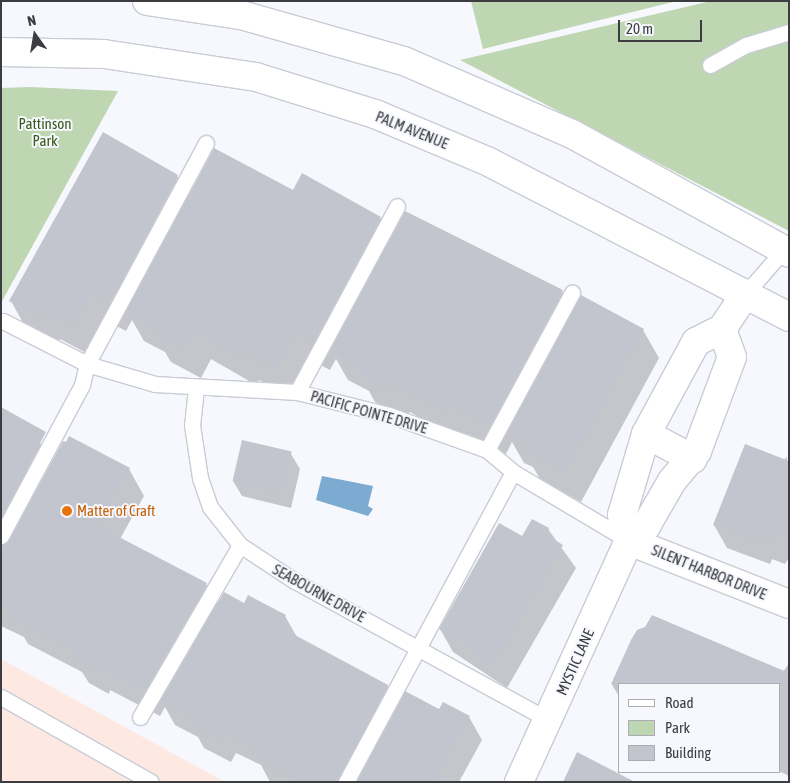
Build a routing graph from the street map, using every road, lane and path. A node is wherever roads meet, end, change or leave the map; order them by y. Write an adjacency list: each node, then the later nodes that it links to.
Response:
1 (147, 1): 7 (street)
2 (789, 32): 4 (lane)
3 (1, 52): 9 (street, PALM AVENUE)
4 (710, 65)
5 (206, 143): 13 (lane)
6 (397, 206): 15 (lane)
7 (787, 249): 9 (lane)
8 (572, 293): 17 (lane)
9 (746, 293): 10 (street, PALM AVENUE); 12 (street)
10 (789, 317)
11 (3, 321): 13 (lane, PACIFIC POINTE DRIVE)
12 (722, 328): 16 (street); 18 (street, MYSTIC LANE)
13 (87, 364): 14 (lane, PACIFIC POINTE DRIVE); 20 (lane)
14 (196, 388): 15 (lane, PACIFIC POINTE DRIVE); 22 (lane, SEABOURNE DRIVE)
15 (297, 392): 17 (lane, PACIFIC POINTE DRIVE)
16 (646, 434): 18 (street); 21 (street)
17 (486, 450): 19 (lane, PACIFIC POINTE DRIVE)
18 (693, 459): 21 (street, MYSTIC LANE)
19 (513, 472): 21 (lane, PACIFIC POINTE DRIVE); 24 (lane)
20 (1, 536)
21 (629, 541): 23 (street, SILENT HARBOR DRIVE); 27 (street, MYSTIC LANE)
22 (240, 544): 24 (lane, SEABOURNE DRIVE); 26 (lane)
23 (789, 604)
24 (418, 648): 27 (lane, SEABOURNE DRIVE); 29 (lane)
25 (1, 697): 28 (lane)
26 (140, 717)
27 (548, 720): 30 (street, MYSTIC LANE)
28 (151, 782)
29 (346, 782)
30 (519, 782)

